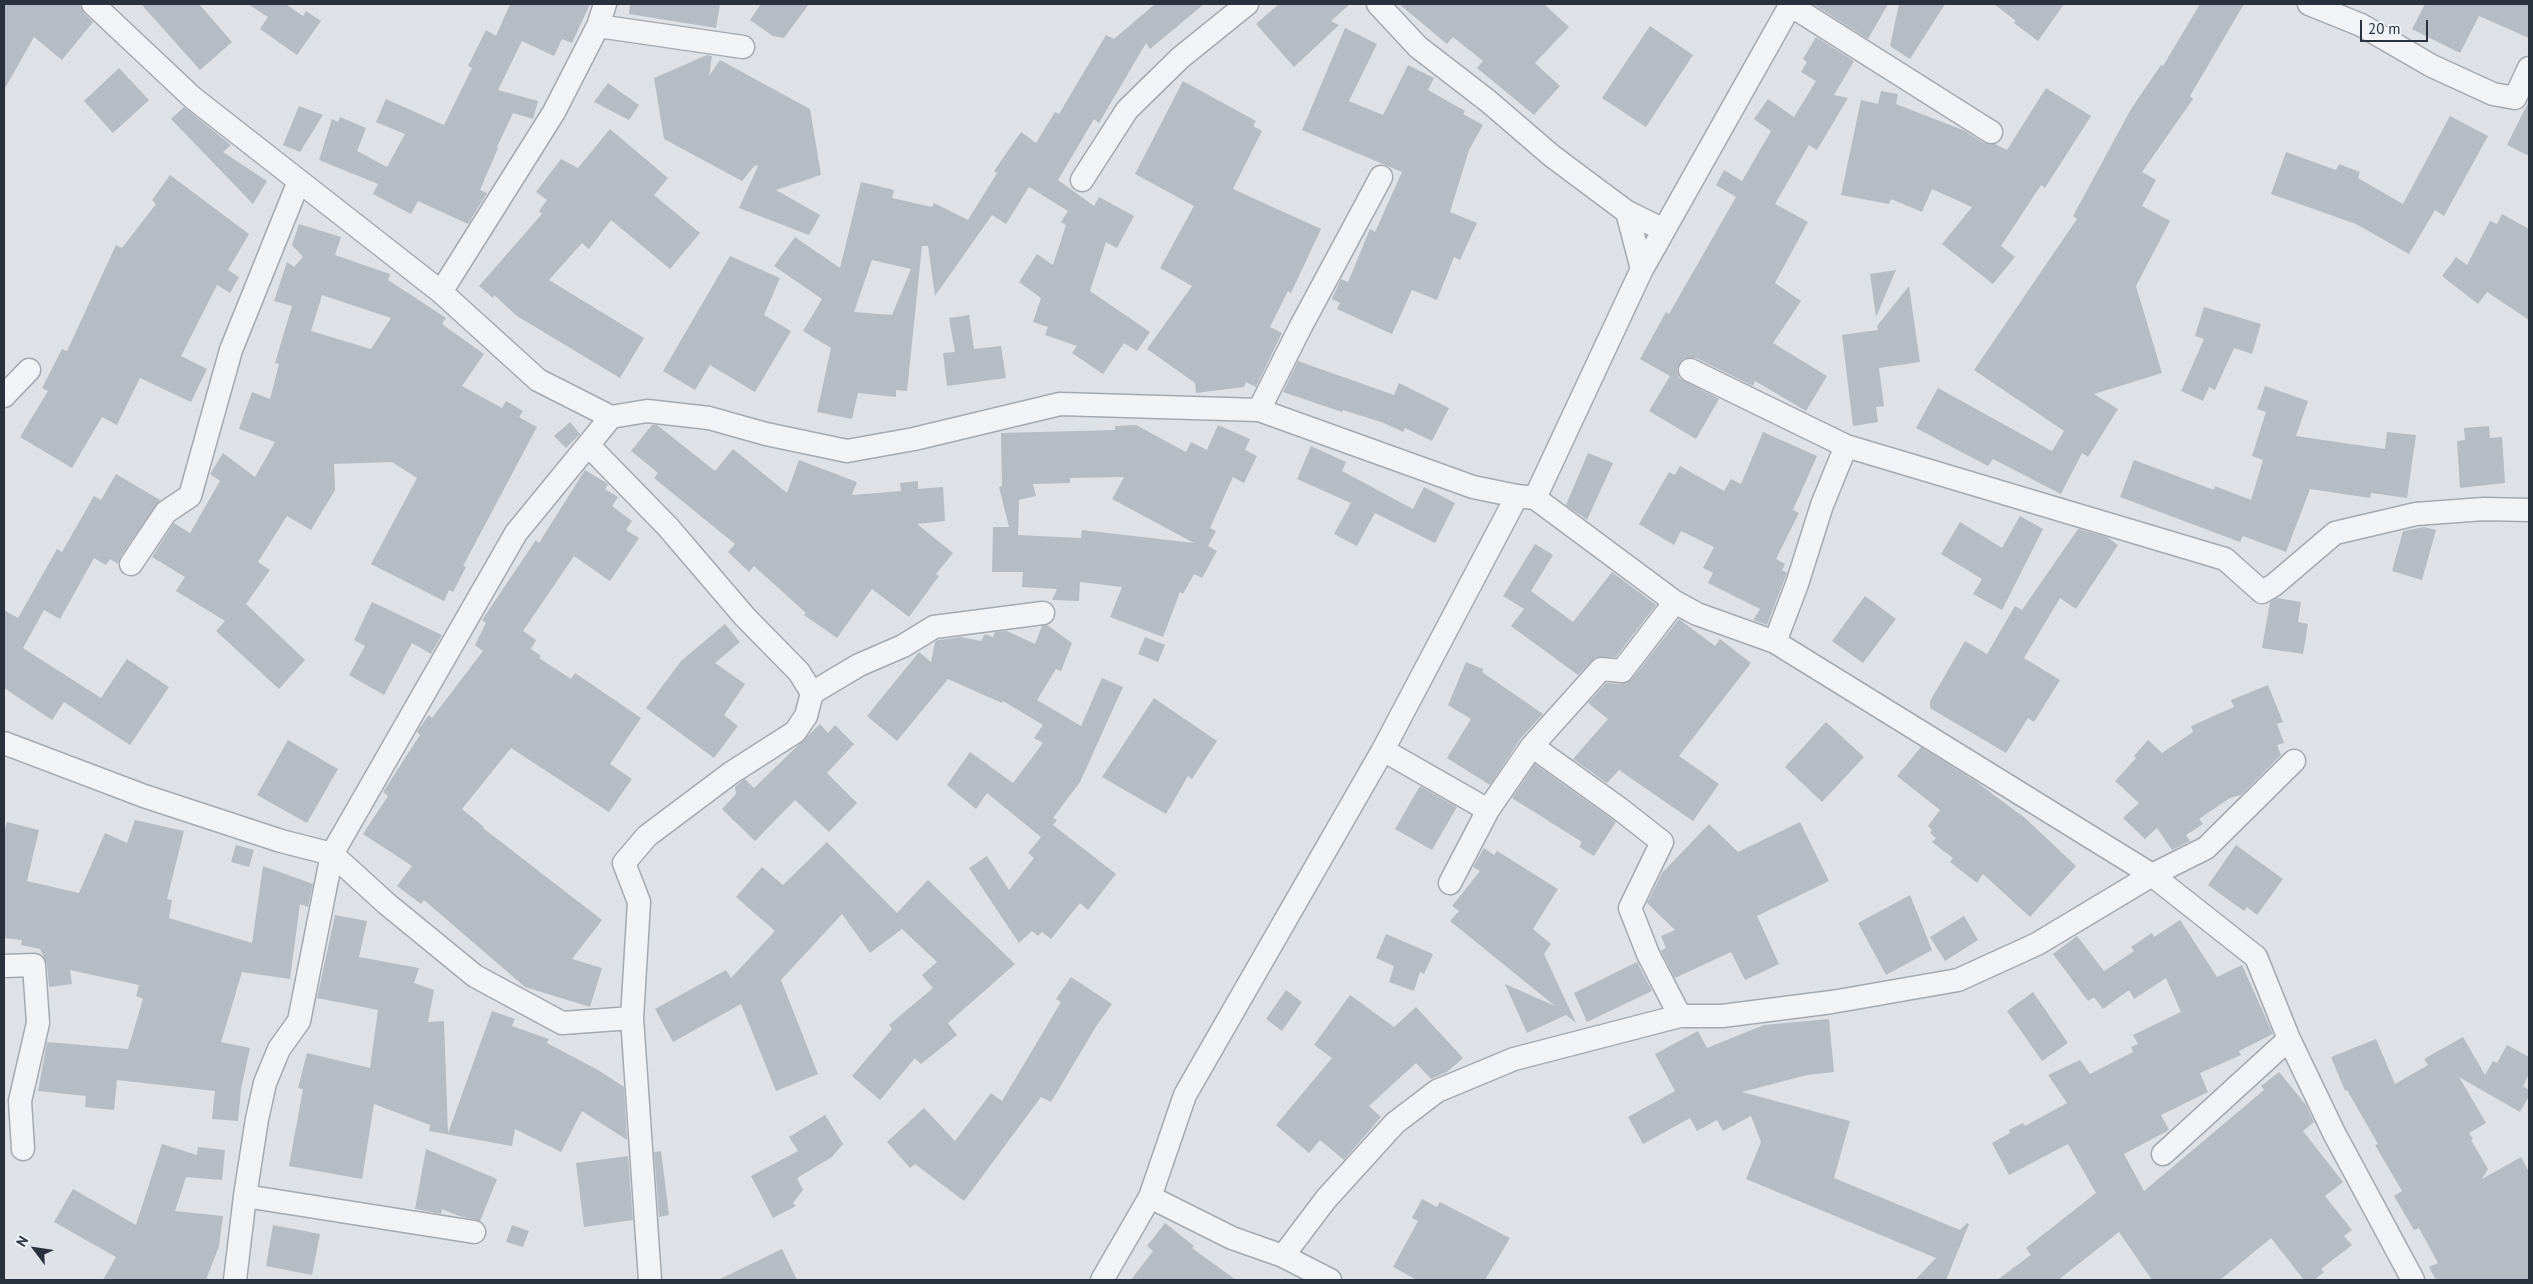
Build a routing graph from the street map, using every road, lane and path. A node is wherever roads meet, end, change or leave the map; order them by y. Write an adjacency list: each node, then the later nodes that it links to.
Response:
1 (93, 4): 12 (street)
2 (605, 4): 7 (street)
3 (1247, 4): 13 (street)
4 (1378, 4): 14 (street)
5 (1790, 4): 10 (street); 15 (street)
6 (2309, 4): 9 (street)
7 (598, 26): 8 (street); 17 (street)
8 (744, 47)
9 (2529, 68)
10 (1991, 132)
11 (1381, 177): 21 (street)
12 (300, 180): 17 (street); 27 (street)
13 (1082, 180)
14 (1627, 212): 15 (street); 16 (street)
15 (1664, 230): 16 (street)
16 (1642, 270): 25 (street)
17 (441, 292): 22 (street)
18 (29, 370): 20 (street)
19 (1690, 370): 24 (street)
20 (4, 396)
21 (1259, 410): 22 (street); 25 (street)
22 (611, 417): 23 (street)
23 (588, 445): 31 (street); 37 (street)
24 (1846, 446): 26 (street); 30 (street)
25 (1526, 497): 28 (street); 34 (street)
26 (2529, 510)
27 (131, 564)
28 (1675, 602): 30 (street); 33 (street)
29 (1043, 613): 31 (street)
30 (1775, 642): 38 (street)
31 (812, 693): 42 (street)
32 (4, 743): 37 (street)
33 (1532, 746): 36 (street); 41 (street)
34 (1383, 750): 36 (street); 47 (street)
35 (2294, 761): 38 (street)
36 (1488, 810): 39 (street)
37 (332, 854): 42 (street); 46 (street)
38 (2152, 875): 41 (street); 43 (street)
39 (1450, 883)
40 (4, 966): 44 (street)
41 (1680, 1016): 49 (street)
42 (632, 1018): 51 (street)
43 (2288, 1039): 45 (street); 54 (street)
44 (23, 1150)
45 (2163, 1154)
46 (245, 1196): 48 (street); 50 (street)
47 (1150, 1197): 49 (street); 52 (street)
48 (474, 1232)
49 (1283, 1256): 53 (street)
50 (235, 1280)
51 (650, 1280)
52 (1102, 1280)
53 (1330, 1280)
54 (2413, 1280)

